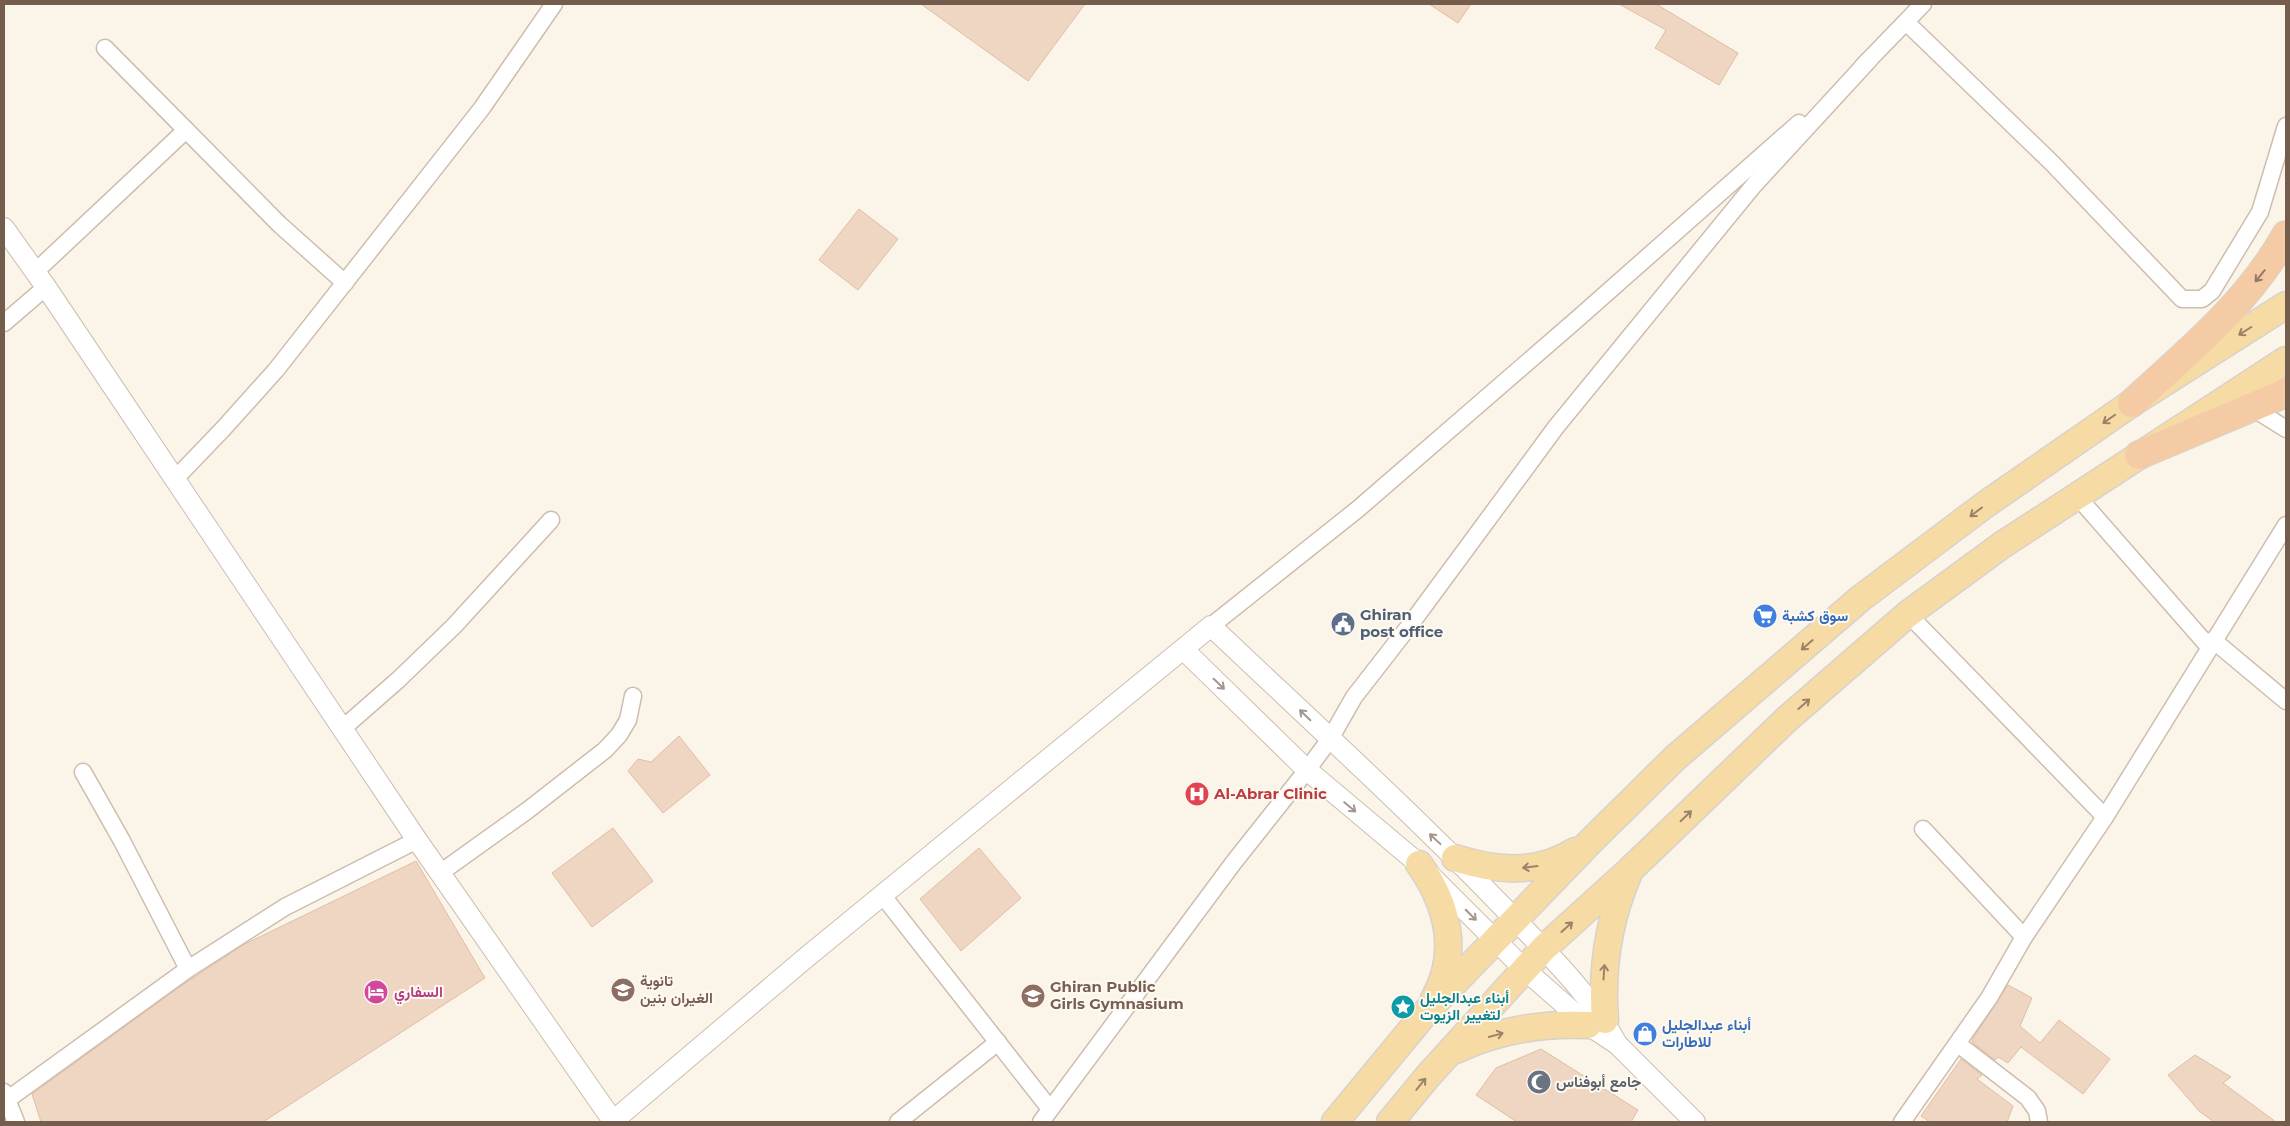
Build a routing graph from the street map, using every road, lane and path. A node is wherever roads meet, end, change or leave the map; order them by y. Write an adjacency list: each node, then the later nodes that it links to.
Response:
1 (554, 4): 11 (street)
2 (1923, 4): 3 (street)
3 (1906, 22): 5 (street); 6 (street)
4 (105, 48): 7 (street)
5 (1869, 60): 25 (street); 31 (street)
6 (2286, 126)
7 (186, 130): 10 (street); 11 (street)
8 (4, 228): 10 (street)
9 (2286, 235): 16 (highway, one-way to 16)
10 (41, 279): 13 (street); 20 (street)
11 (345, 283): 20 (street)
12 (2286, 304): 16 (main road, one-way to 16)
13 (4, 323)
14 (2286, 360): 19 (main road)
15 (2286, 393): 17 (highway)
16 (2132, 403): 37 (main road, one-way to 37)
17 (2251, 407): 18 (street); 19 (highway)
18 (2286, 429)
19 (2139, 455): 21 (main road)
20 (174, 479): 30 (street)
21 (2076, 496): 24 (main road); 26 (street)
22 (551, 520): 30 (street)
23 (2286, 525): 26 (street)
24 (1908, 614): 34 (street); 40 (main road, one-way to 24)
25 (1211, 626): 27 (street); 31 (street, one-way to 25)
26 (2211, 643): 29 (street); 34 (street)
27 (1184, 650): 32 (street, one-way to 32); 42 (street)
28 (633, 696): 41 (street)
29 (2286, 701)
30 (342, 729): 36 (street)
31 (1330, 739): 32 (street); 38 (street, one-way to 31)
32 (1307, 770): 39 (street, one-way to 39); 55 (street)
33 (83, 772): 47 (street)
34 (2105, 817): 44 (street)
35 (1924, 829): 44 (street)
36 (417, 840): 41 (street); 47 (street)
37 (1590, 842): 38 (main road, one-way to 38); 43 (main road)
38 (1456, 858): 43 (street)
39 (1419, 864): 45 (street, one-way to 45); 49 (main road)
40 (1630, 871): 46 (main road, one-way to 40); 50 (main road, one-way to 40)
41 (440, 874): 57 (street)
42 (883, 896): 51 (street); 57 (street)
43 (1515, 920): 45 (main road); 46 (street)
44 (2024, 937): 52 (street)
45 (1496, 941): 48 (street); 49 (main road)
46 (1544, 948): 48 (main road); 50 (street)
47 (188, 969): 54 (street)
48 (1524, 969): 50 (street); 53 (main road)
49 (1426, 1012): 59 (main road)
50 (1597, 1023): 53 (main road, one-way to 50); 61 (street)
51 (998, 1042): 55 (street); 58 (street)
52 (1958, 1044): 62 (street); 63 (street)
53 (1450, 1052): 60 (main road, one-way to 53)
54 (5, 1098): 56 (street)
55 (1045, 1116)
56 (16, 1122)
57 (612, 1122)
58 (898, 1122)
59 (1335, 1122)
60 (1390, 1122)
61 (1695, 1122)
62 (1902, 1122)
63 (2039, 1122)

